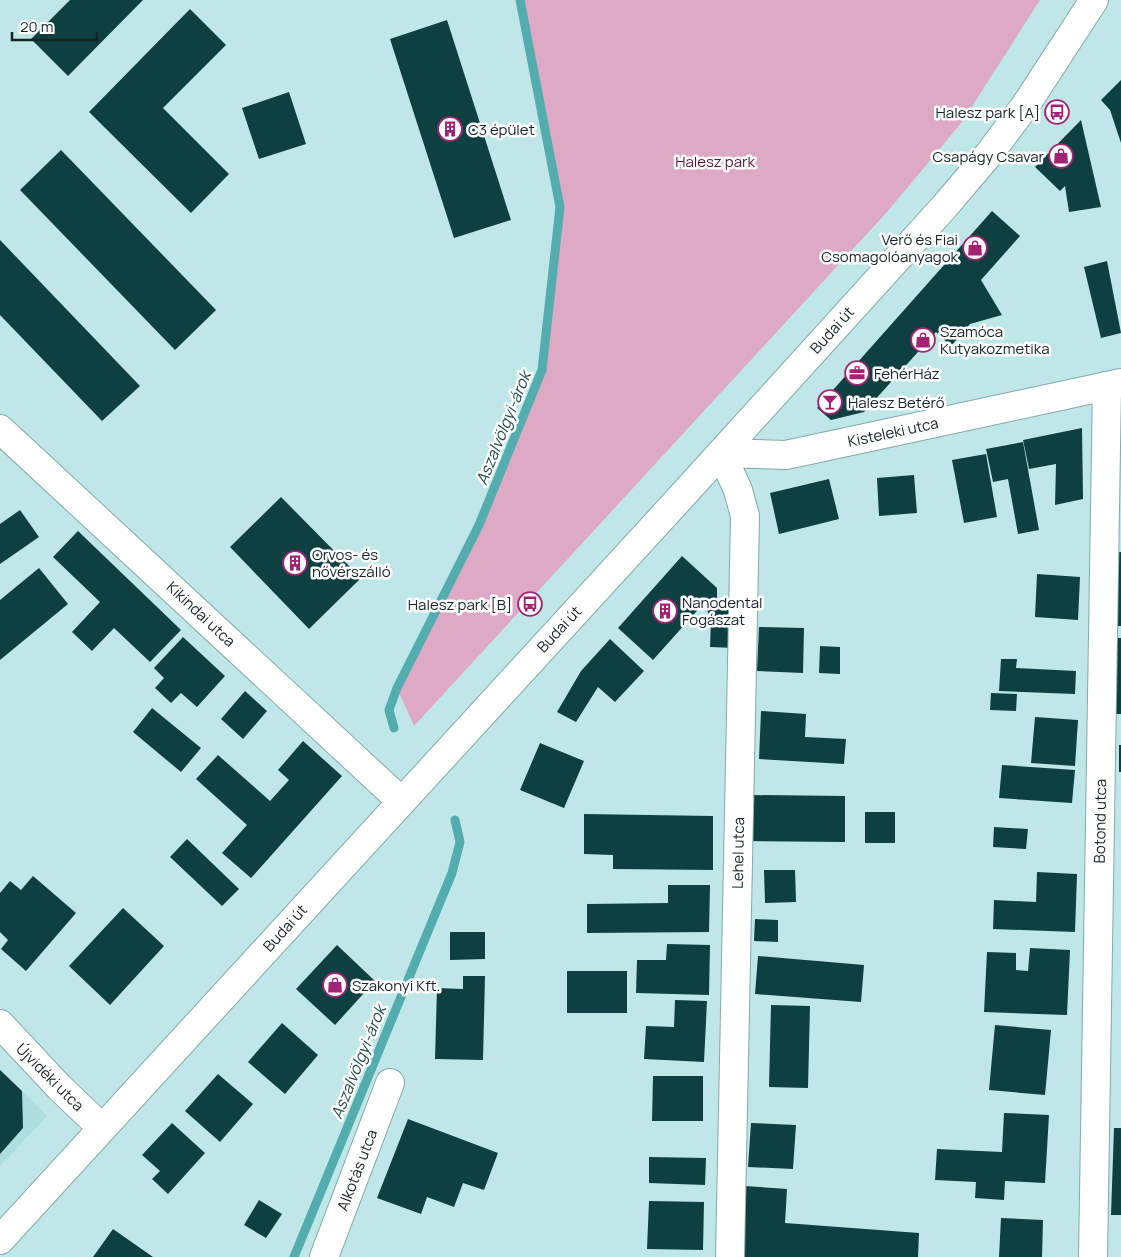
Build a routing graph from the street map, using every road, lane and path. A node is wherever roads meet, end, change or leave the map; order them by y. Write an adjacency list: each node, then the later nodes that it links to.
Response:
1 (1094, 0): 4 (street, Budai út)
2 (1114, 384): 4 (street, Kisteleki utca); 12 (street, Botond utca)
3 (0, 429): 5 (street, Kikindai utca)
4 (721, 453): 5 (street, Budai út); 11 (street, Lehel utca)
5 (401, 801): 8 (street, Budai út)
6 (0, 1024): 8 (street, Újvidéki utca)
7 (390, 1083): 10 (street, Alkotás utca)
8 (102, 1128): 9 (street, Budai út)
9 (0, 1240)
10 (324, 1257)
11 (730, 1257)
12 (1093, 1257)

